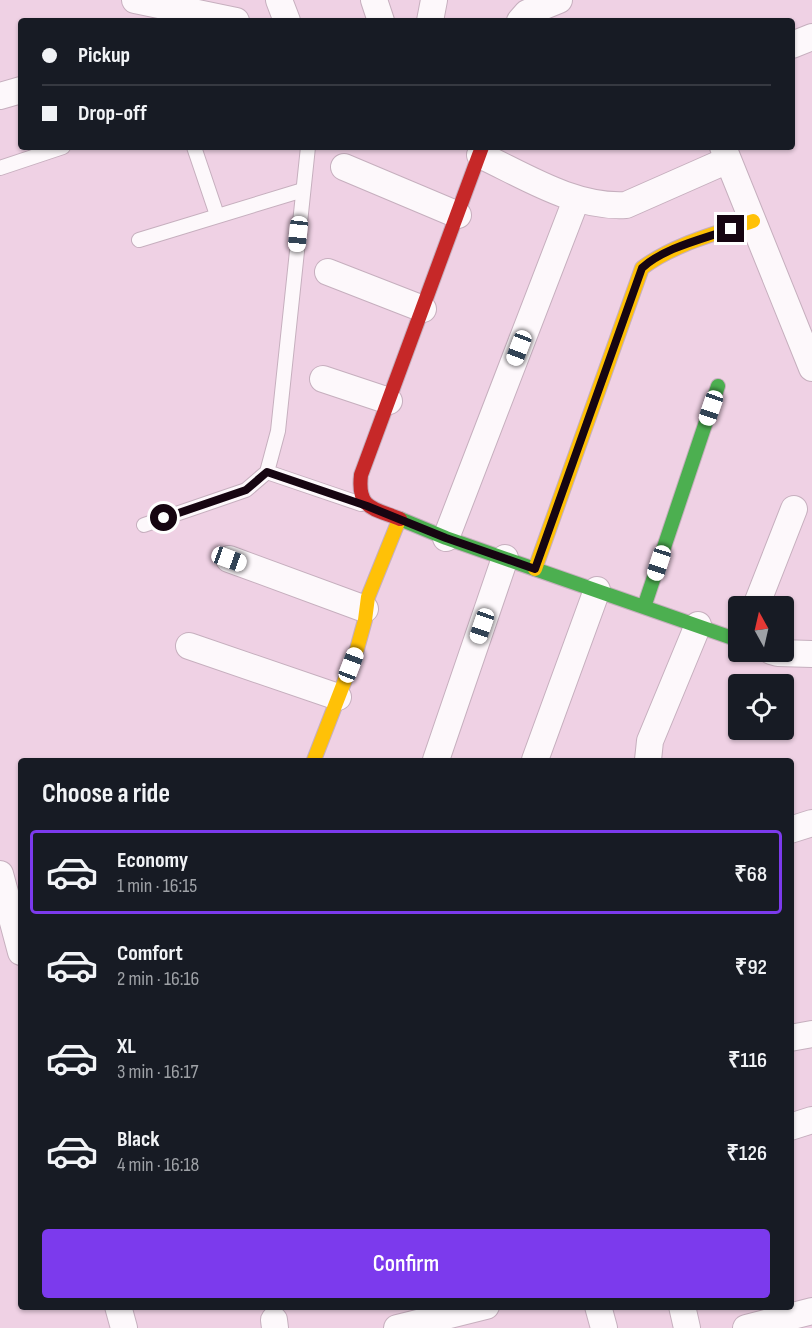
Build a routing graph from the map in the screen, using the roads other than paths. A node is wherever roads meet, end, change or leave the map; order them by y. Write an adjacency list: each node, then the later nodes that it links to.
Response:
1 (135, 0): 6 (street)
2 (279, 0): 8 (street)
3 (374, 0): 9 (street)
4 (434, 0): 10 (street)
5 (559, 0): 11 (street)
6 (161, 3): 7 (street)
7 (224, 18)
8 (286, 18)
9 (380, 18)
10 (431, 18)
11 (523, 18)
12 (812, 37): 13 (street)
13 (795, 44)
14 (18, 91): 15 (street)
15 (0, 96)
16 (54, 150): 22 (lane)
17 (195, 150): 25 (lane)
18 (308, 150): 23 (lane)
19 (481, 151): 24 (street); 26 (street)
20 (725, 154): 24 (street); 27 (street)
21 (344, 167): 26 (street)
22 (0, 168)
23 (303, 190): 25 (lane); 35 (lane)
24 (576, 200): 40 (street)
25 (217, 215): 28 (lane)
26 (458, 215): 30 (street)
27 (753, 221): 31 (street); 43 (street)
28 (139, 240)
29 (328, 272): 30 (street)
30 (423, 309): 34 (street)
31 (812, 368)
32 (323, 379): 34 (street)
33 (718, 386): 46 (street)
34 (389, 401): 36 (street)
35 (267, 472): 36 (lane); 39 (lane)
36 (367, 506): 38 (street)
37 (794, 509): 45 (street)
38 (399, 520): 40 (street); 47 (street)
39 (144, 525)
40 (446, 538): 41 (street)
41 (505, 558): 43 (street); 55 (street)
42 (229, 559): 47 (street)
43 (535, 569): 44 (street)
44 (597, 590): 46 (street); 56 (street)
45 (760, 596)
46 (644, 607): 48 (street)
47 (365, 609): 53 (street)
48 (698, 626): 49 (street); 57 (street)
49 (728, 636)
50 (189, 646): 53 (street)
51 (794, 654): 52 (street)
52 (812, 654)
53 (338, 697): 54 (street)
54 (315, 758)
55 (437, 758)
56 (536, 758)
57 (648, 758)
58 (812, 823): 59 (street)
59 (794, 829)
60 (0, 874): 61 (street)
61 (6, 923): 62 (street)
62 (18, 945)
63 (812, 1034): 64 (street)
64 (794, 1037)
65 (812, 1120): 66 (street)
66 (794, 1126)
67 (119, 1310): 72 (street)
68 (470, 1310): 73 (street)
69 (599, 1310): 74 (street)
70 (683, 1310): 75 (street)
71 (796, 1315): 76 (street)
72 (124, 1328)
73 (397, 1328)
74 (604, 1328)
75 (687, 1328)
76 (746, 1328)

